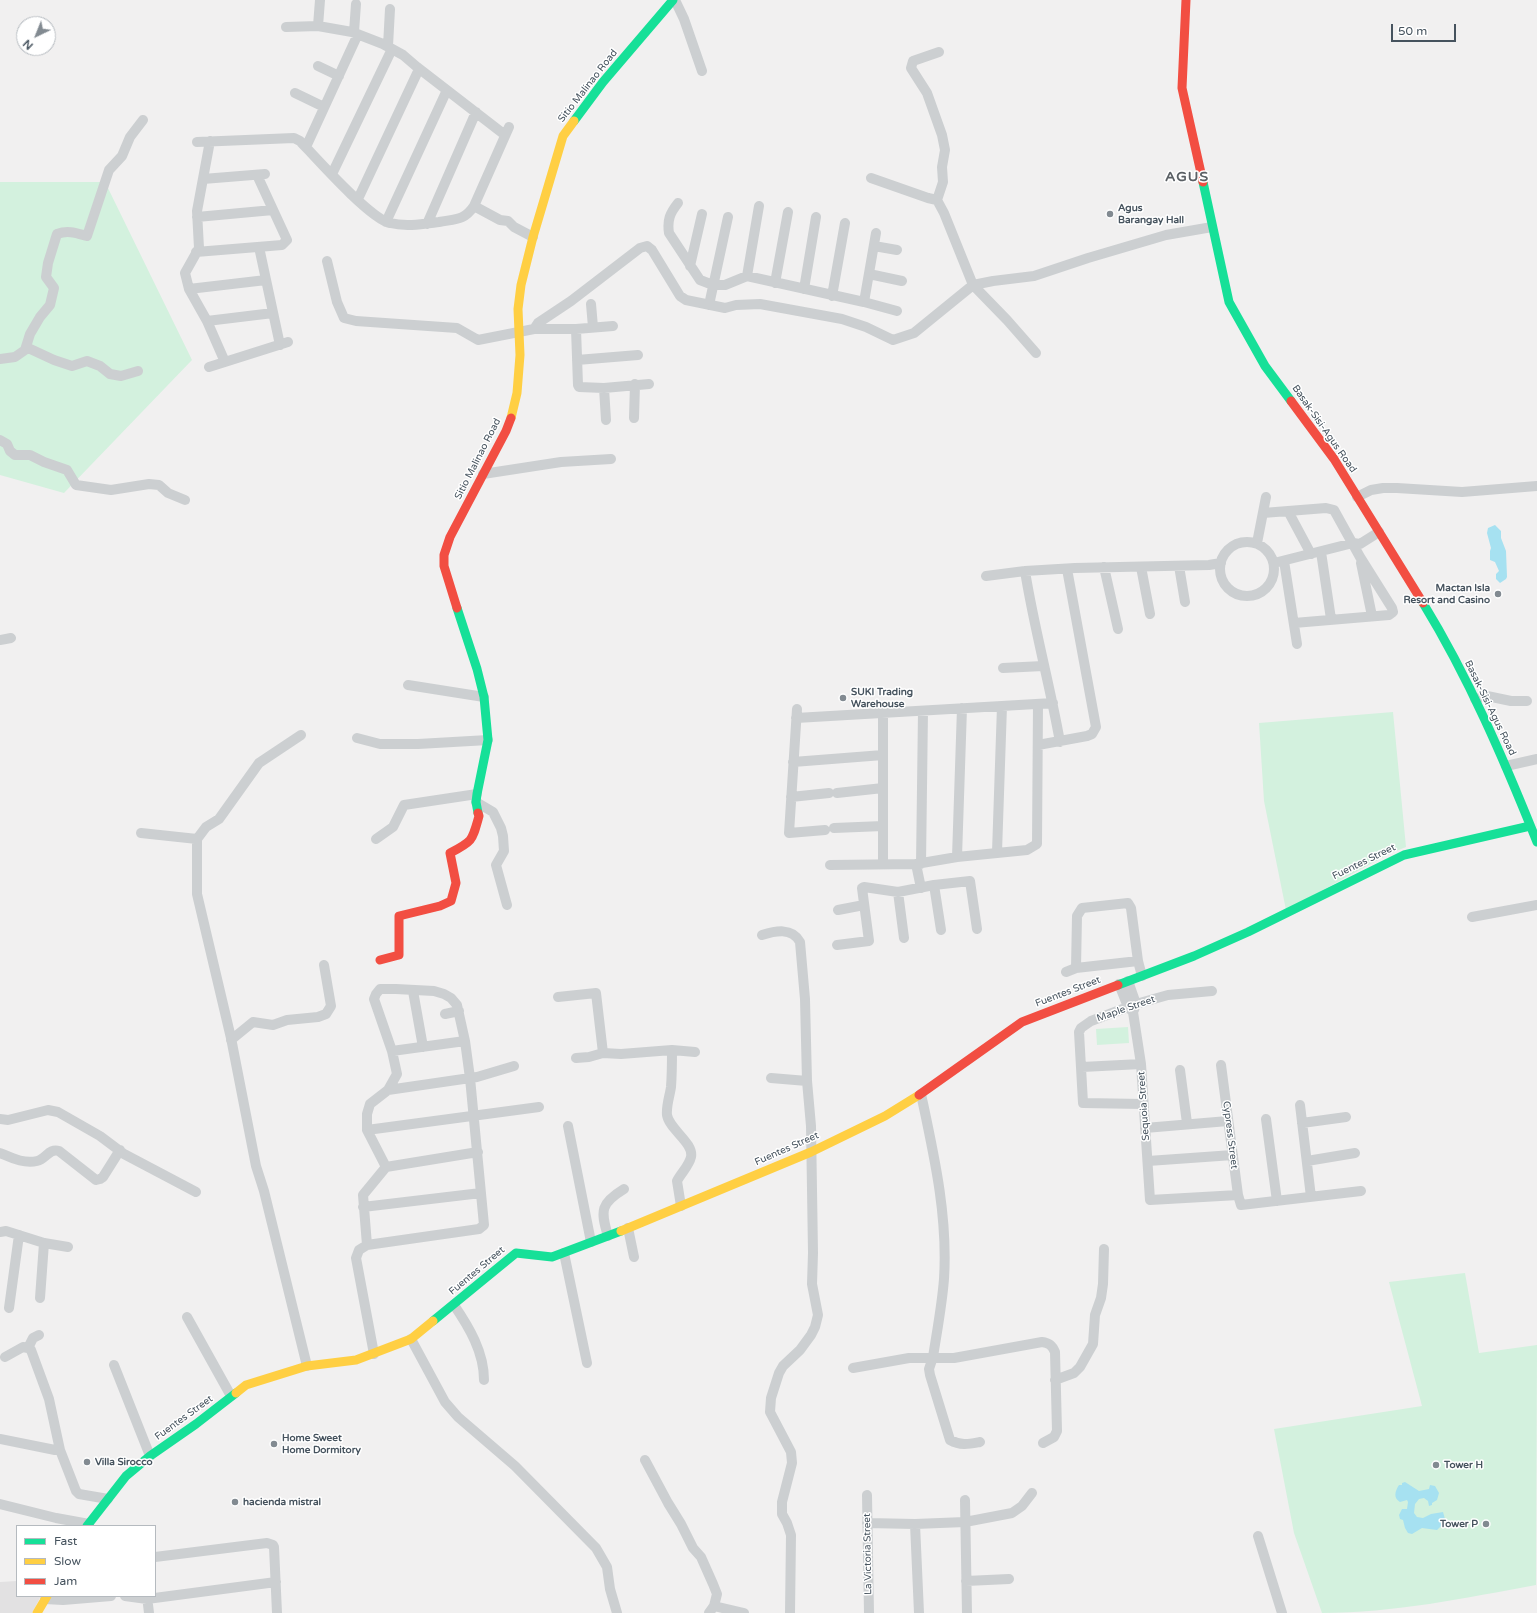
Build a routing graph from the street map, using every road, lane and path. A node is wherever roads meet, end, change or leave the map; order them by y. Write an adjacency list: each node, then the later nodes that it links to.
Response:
1 (320, 0): 6 (street)
2 (674, 0): 13 (street); 42 (street, Sitio Malinao Road)
3 (1186, 0): 40 (street, Basak-Sisi-Agus Road)
4 (356, 4): 8 (street)
5 (390, 9): 9 (street)
6 (318, 26): 7 (street); 8 (street)
7 (286, 27)
8 (356, 33): 9 (street); 14 (street)
9 (390, 48): 12 (street); 23 (street)
10 (939, 52): 27 (street)
11 (318, 66): 14 (street)
12 (419, 69): 15 (street); 26 (street)
13 (702, 71)
14 (339, 76): 17 (street)
15 (447, 90): 18 (street); 37 (street)
16 (295, 93): 17 (street)
17 (324, 107): 22 (street)
18 (476, 112): 29 (street); 39 (street)
19 (142, 120): 70 (street)
20 (210, 141): 21 (street); 22 (street); 25 (street)
21 (197, 142)
22 (306, 147): 23 (street)
23 (332, 174): 26 (street)
24 (871, 178): 27 (street)
25 (203, 179): 31 (street); 34 (street)
26 (358, 200): 37 (street)
27 (937, 200): 55 (street)
28 (678, 203): 48 (street)
29 (474, 206): 39 (street); 42 (street)
30 (759, 206): 50 (street)
31 (273, 210): 34 (street); 44 (street)
32 (788, 212): 53 (street)
33 (702, 214): 48 (street)
34 (197, 217): 46 (street)
35 (728, 217): 54 (street)
36 (816, 217): 57 (street)
37 (386, 222): 39 (street)
38 (845, 223): 58 (street)
39 (427, 224)
40 (1212, 227): 55 (street); 88 (street, Basak-Sisi-Agus Road)
41 (876, 233): 43 (street)
42 (533, 237): 69 (street, Sitio Malinao Road)
43 (874, 246): 45 (street); 49 (street)
44 (259, 247): 46 (street); 51 (street)
45 (897, 250)
46 (196, 252): 56 (street)
47 (327, 261): 69 (street)
48 (690, 266): 54 (street)
49 (869, 274): 52 (street); 59 (street)
50 (747, 276): 53 (street); 54 (street)
51 (266, 280): 56 (street); 63 (street)
52 (902, 281)
53 (775, 283): 57 (street)
54 (713, 285): 61 (street)
55 (973, 285): 61 (street); 71 (street)
56 (189, 289): 64 (street)
57 (804, 290): 58 (street)
58 (832, 296): 59 (street)
59 (864, 302): 62 (street)
60 (591, 304): 66 (street)
61 (709, 305): 67 (street)
62 (897, 311)
63 (273, 312): 64 (street); 75 (street)
64 (207, 321): 75 (street)
65 (613, 326): 66 (street)
66 (593, 327): 68 (street)
67 (534, 329): 68 (street); 69 (street)
68 (576, 329): 74 (street)
69 (519, 332): 85 (street, Sitio Malinao Road)
70 (26, 347): 73 (street); 77 (street)
71 (1036, 353)
72 (638, 356): 74 (street)
73 (0, 359)
74 (577, 360): 80 (street)
75 (225, 362): 76 (street)
76 (209, 367)
77 (138, 371)
78 (634, 384): 79 (street); 80 (street); 81 (street)
79 (649, 384)
80 (604, 388): 82 (street)
81 (634, 418)
82 (606, 420)
83 (0, 440): 89 (street)
84 (611, 459): 85 (street)
85 (484, 474): 118 (street, Sitio Malinao Road)
86 (1537, 486): 88 (street)
87 (1266, 497): 91 (street)
88 (1357, 497): 92 (street, Basak-Sisi-Agus Road)
89 (185, 500)
90 (1288, 511): 91 (street); 94 (street); 96 (street)
91 (1263, 513): 93 (street)
92 (1377, 529): 94 (street); 119 (street, Basak-Sisi-Agus Road)
93 (1257, 543): 98 (street); 99 (street)
94 (1353, 543): 95 (street); 97 (street)
95 (1321, 552): 96 (street); 109 (street)
96 (1311, 554): 98 (street)
97 (1360, 557): 108 (street); 108 (street)
98 (1279, 562): 99 (street); 110 (street)
99 (1221, 563): 101 (street)
100 (1141, 566): 101 (street); 102 (street); 107 (street)
101 (1179, 566): 106 (street)
102 (1104, 567): 103 (street); 111 (street)
103 (1067, 569): 104 (street); 130 (street)
104 (1025, 571): 105 (street); 115 (street)
105 (986, 576)
106 (1185, 602)
107 (1150, 614)
108 (1372, 616): 109 (street)
109 (1331, 619): 110 (street)
110 (1294, 623): 114 (street)
111 (1118, 629)
112 (11, 638): 113 (street)
113 (0, 640)
114 (1297, 644)
115 (1043, 666): 116 (street); 121 (street)
116 (1003, 668)
117 (408, 686): 118 (street)
118 (484, 697): 129 (street, Sitio Malinao Road)
119 (1475, 699): 120 (street); 135 (street, Basak-Sisi-Agus Road)
120 (1528, 700)
121 (1053, 703): 122 (street); 130 (street)
122 (1038, 704): 123 (street); 131 (street)
123 (1002, 706): 124 (street); 145 (street)
124 (962, 708): 125 (street); 146 (street)
125 (923, 710): 126 (street); 148 (street)
126 (883, 713): 132 (street); 134 (street)
127 (301, 735): 142 (street)
128 (357, 738): 129 (street)
129 (488, 740): 138 (street, Sitio Malinao Road)
130 (1060, 742): 131 (street)
131 (1038, 745): 145 (street)
132 (883, 755): 134 (street); 136 (street)
133 (1537, 759): 135 (street)
134 (793, 762): 137 (street)
135 (1506, 766): 140 (street, Basak-Sisi-Agus Road)
136 (883, 788): 137 (street); 139 (street)
137 (791, 797): 139 (street)
138 (477, 798): 143 (street); 153 (street); 163 (street, Sitio Malinao Road)
139 (883, 826): 147 (street)
140 (1530, 826): 144 (street, Basak-Sisi-Agus Road); 168 (street, Fuentes Street)
141 (141, 833): 142 (street)
142 (197, 839): 176 (street)
143 (376, 839)
144 (1537, 842)
145 (997, 852): 146 (street)
146 (957, 857): 148 (street)
147 (883, 864): 148 (street); 149 (street)
148 (919, 864): 151 (street)
149 (830, 865)
150 (934, 885): 151 (street); 158 (street); 159 (street)
151 (921, 888): 152 (street)
152 (898, 892): 154 (street); 161 (street)
153 (507, 905)
154 (864, 905): 156 (street); 162 (street)
155 (1537, 906): 157 (street)
156 (838, 910)
157 (1472, 917)
158 (977, 929)
159 (941, 930)
160 (762, 935): 191 (street)
161 (904, 938)
162 (837, 945)
163 (380, 960)
164 (1138, 961): 166 (street); 166 (street); 168 (street)
165 (324, 965): 176 (street)
166 (1076, 968): 167 (street)
167 (1066, 972)
168 (1142, 976): 169 (street, Fuentes Street)
169 (1124, 983): 173 (street, Sequoia Street); 193 (street, Fuentes Street)
170 (413, 991): 174 (street); 178 (street); 180 (street)
171 (1212, 991): 173 (street, Maple Street)
172 (558, 996): 182 (street)
173 (1133, 1008): 184 (street, Sequoia Street); 187 (street, Maple Street)
174 (459, 1010): 175 (street); 177 (street)
175 (445, 1014)
176 (231, 1040): 248 (street)
177 (465, 1041): 178 (street); 189 (street)
178 (423, 1047): 180 (street)
179 (672, 1050): 181 (street); 182 (street); 223 (street)
180 (392, 1051): 192 (street)
181 (695, 1052)
182 (603, 1053): 183 (street)
183 (576, 1058)
184 (1141, 1064): 187 (street); 194 (street, Sequoia Street)
185 (1221, 1065): 201 (street, Cypress Street)
186 (514, 1066): 189 (street)
187 (1082, 1068): 194 (street)
188 (1180, 1070): 202 (street)
189 (470, 1078): 192 (street); 197 (street)
190 (770, 1078): 191 (street)
191 (806, 1081): 209 (street)
192 (388, 1090): 206 (street)
193 (922, 1094): 209 (street, Fuentes Street); 245 (street)
194 (1143, 1104): 205 (street, Sequoia Street)
195 (1300, 1105): 203 (street)
196 (539, 1107): 197 (street)
197 (474, 1116): 206 (street); 208 (street)
198 (1346, 1117): 203 (street)
199 (0, 1119): 207 (street)
200 (1266, 1119): 222 (street)
201 (1228, 1121): 202 (street); 212 (street, Cypress Street)
202 (1187, 1123): 205 (street)
203 (1302, 1124): 214 (street)
204 (568, 1126): 229 (street)
205 (1145, 1128): 213 (street, Sequoia Street)
206 (367, 1130): 215 (street)
207 (120, 1150): 210 (street); 218 (street)
208 (478, 1152): 215 (street); 219 (street)
209 (811, 1152): 223 (street, Fuentes Street); 282 (street)
210 (0, 1153)
211 (1355, 1153): 214 (street)
212 (1233, 1155): 213 (street); 221 (street, Cypress Street)
213 (1148, 1161): 221 (street, Sequoia Street)
214 (1307, 1161): 220 (street)
215 (386, 1167): 224 (street)
216 (624, 1189): 228 (street)
217 (1361, 1191): 220 (street)
218 (196, 1192)
219 (481, 1193): 224 (street); 231 (street)
220 (1311, 1197): 222 (street)
221 (1239, 1200): 222 (street)
222 (1277, 1201)
223 (681, 1206): 225 (street, Fuentes Street)
224 (363, 1207): 231 (street)
225 (628, 1228): 228 (street, Fuentes Street); 235 (street)
226 (0, 1232): 227 (street)
227 (19, 1234): 230 (street); 238 (street)
228 (608, 1236): 229 (street, Fuentes Street)
229 (591, 1242): 234 (street, Fuentes Street)
230 (44, 1243): 232 (street); 236 (street)
231 (367, 1245): 243 (street)
232 (68, 1247)
233 (1104, 1249): 251 (street)
234 (564, 1253): 237 (street, Fuentes Street); 246 (street)
235 (634, 1257)
236 (40, 1298)
237 (454, 1305): 241 (street, Fuentes Street); 250 (street)
238 (9, 1308)
239 (187, 1317): 252 (street)
240 (39, 1335): 242 (street)
241 (411, 1339): 243 (street, Fuentes Street); 280 (street)
242 (28, 1348): 244 (street); 256 (street)
243 (374, 1354): 248 (street, Fuentes Street)
244 (5, 1357)
245 (933, 1357): 249 (street); 251 (street); 254 (street)
246 (587, 1363)
247 (114, 1364): 257 (street)
248 (307, 1366): 252 (street, Fuentes Street)
249 (853, 1368)
250 (484, 1380)
251 (1055, 1380): 255 (street)
252 (231, 1396): 257 (street, Fuentes Street)
253 (0, 1439): 256 (street)
254 (980, 1442)
255 (1043, 1443)
256 (60, 1450): 261 (street)
257 (150, 1456): 261 (street, Fuentes Street)
258 (645, 1460): 277 (street)
259 (1032, 1493): 264 (street)
260 (867, 1495): 265 (street, La Victoria Street)
261 (108, 1499): 267 (street, Fuentes Street)
262 (965, 1500): 264 (street)
263 (0, 1504): 267 (street)
264 (965, 1522): 266 (street); 271 (street)
265 (868, 1523): 266 (street); 283 (street, La Victoria Street)
266 (915, 1524): 284 (street)
267 (88, 1525)
268 (1258, 1536): 286 (street)
269 (156, 1557): 272 (street)
270 (1009, 1579): 271 (street)
271 (966, 1581): 285 (street)
272 (276, 1582): 273 (street); 279 (street)
273 (156, 1596)
274 (99, 1597): 276 (street)
275 (147, 1597): 278 (street)
276 (43, 1606)
277 (712, 1609): 281 (street)
278 (149, 1613)
279 (277, 1613)
280 (617, 1613)
281 (744, 1613)
282 (790, 1613)
283 (868, 1613)
284 (919, 1613)
285 (967, 1613)
286 (1282, 1613)

